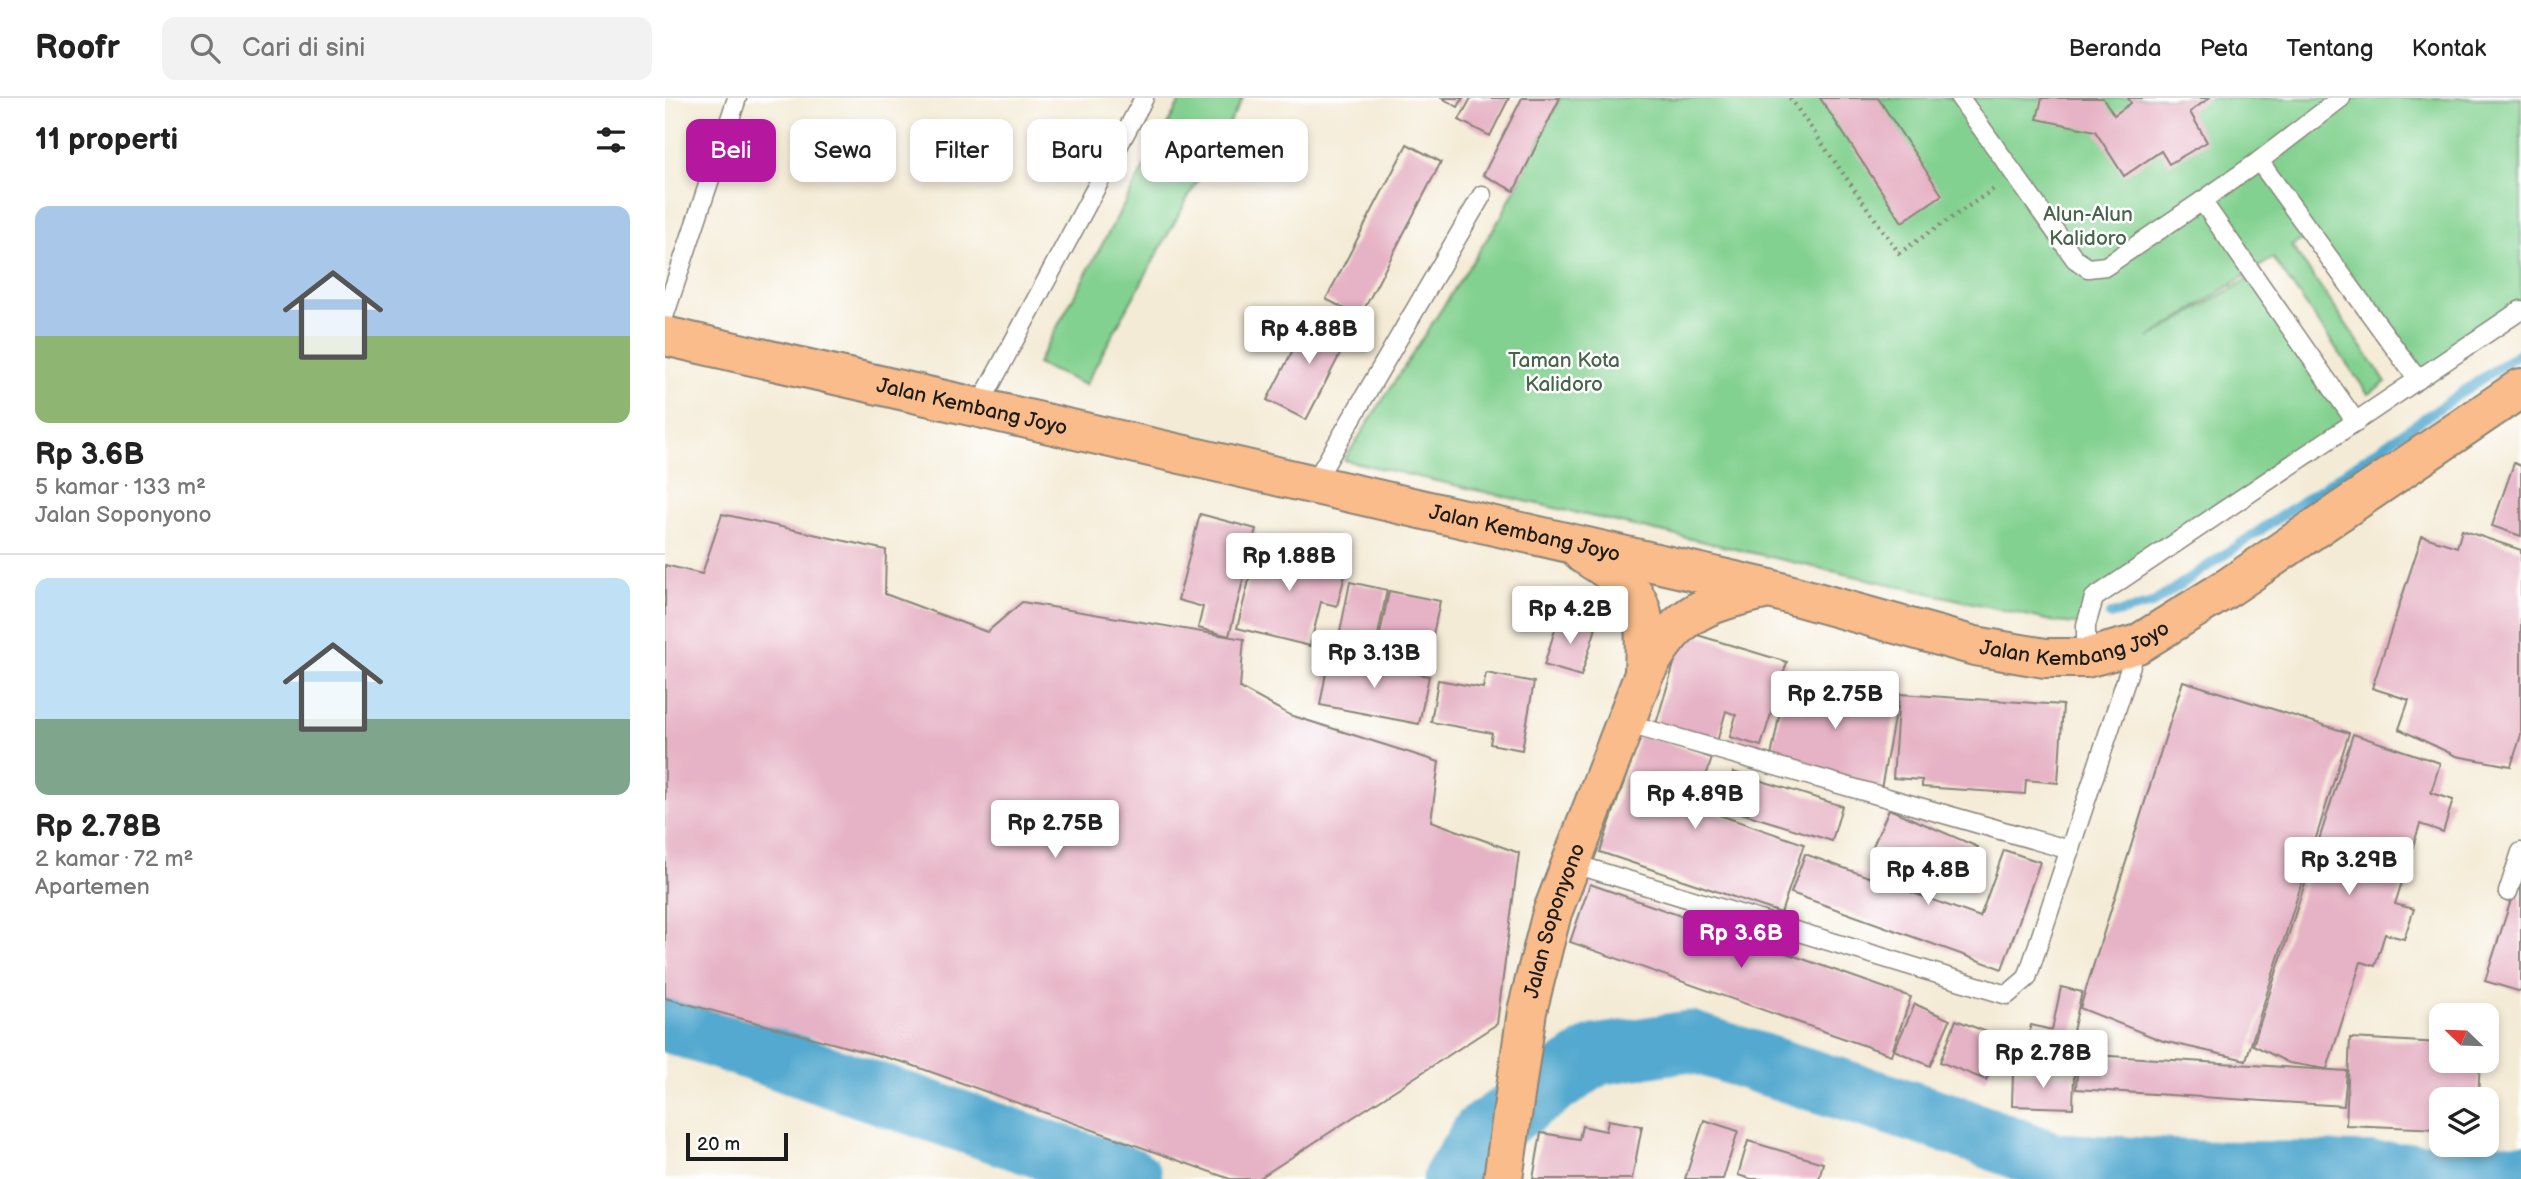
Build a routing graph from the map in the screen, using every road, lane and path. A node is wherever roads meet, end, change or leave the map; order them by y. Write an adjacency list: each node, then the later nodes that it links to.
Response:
1 (737, 98): 11 (lane)
2 (1144, 98): 15 (lane)
3 (1790, 98): 7 (path)
4 (1960, 98): 7 (lane)
5 (2341, 98): 6 (lane)
6 (2259, 161): 9 (lane); 13 (lane)
7 (2014, 174): 9 (lane)
8 (1482, 195): 17 (lane)
9 (2202, 201): 16 (lane)
10 (2521, 310): 13 (lane)
11 (665, 314)
12 (665, 336): 15 (main road, Jalan Kembang Joyo)
13 (2418, 380): 16 (lane)
14 (2521, 388): 20 (main road, Jalan Kembang Joyo)
15 (978, 408): 17 (main road, Jalan Kembang Joyo)
16 (2356, 422): 21 (lane)
17 (1313, 485): 18 (main road, Jalan Kembang Joyo)
18 (1567, 544): 19 (main road, Jalan Kembang Joyo); 22 (main road)
19 (1770, 589): 21 (main road, Jalan Kembang Joyo); 22 (main road)
20 (2138, 644): 21 (main road, Jalan Kembang Joyo); 24 (lane)
21 (2086, 658)
22 (1644, 674): 23 (main road, Jalan Soponyono)
23 (1625, 723): 24 (lane); 26 (main road, Jalan Soponyono)
24 (2070, 849): 26 (lane)
25 (2521, 852): 27 (lane)
26 (1571, 863): 28 (main road, Jalan Soponyono)
27 (2508, 892)
28 (1506, 1164)

